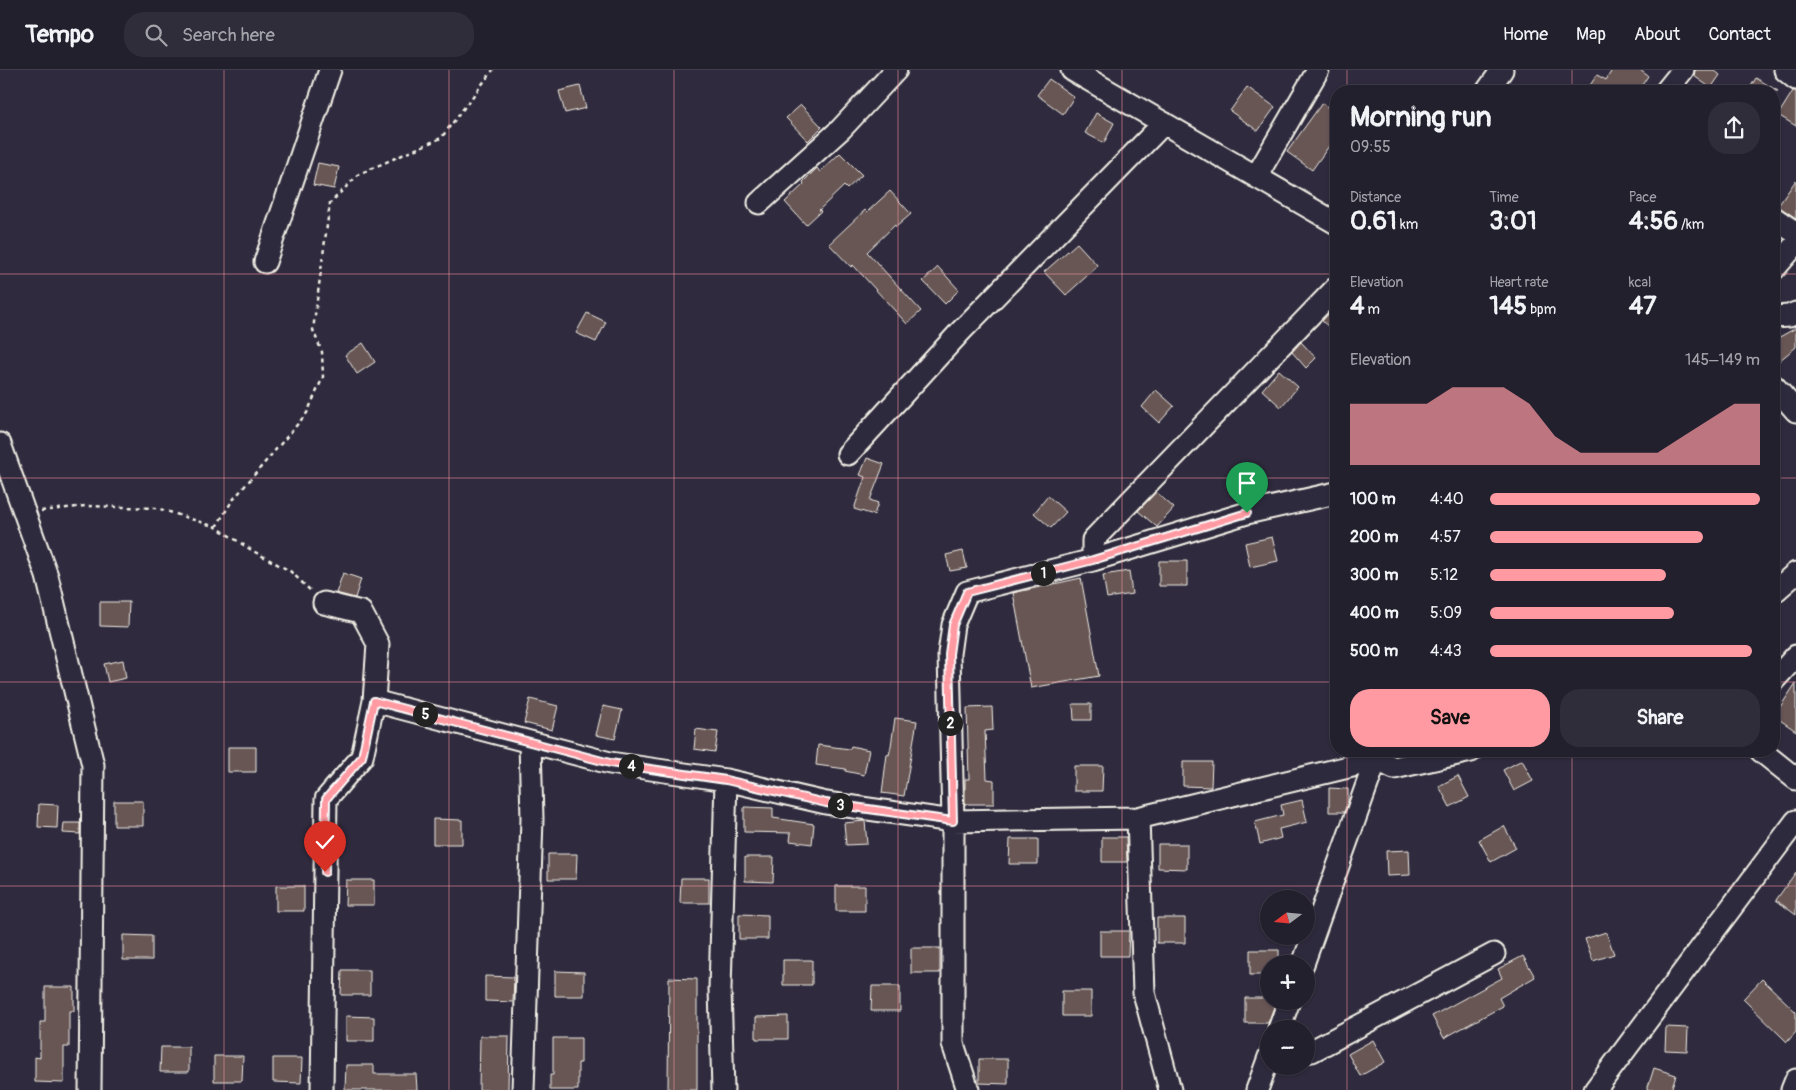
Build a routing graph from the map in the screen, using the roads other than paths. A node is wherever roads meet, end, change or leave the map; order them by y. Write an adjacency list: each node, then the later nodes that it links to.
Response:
1 (330, 70): 18 (street)
2 (896, 70): 13 (street)
3 (1318, 70): 12 (street)
4 (1502, 70): 9 (street)
5 (1682, 70): 10 (street)
6 (1785, 70): 8 (street)
7 (1085, 73): 11 (street)
8 (1796, 79)
9 (1491, 85)
10 (1671, 85)
11 (1164, 123): 12 (street); 26 (street)
12 (1256, 177): 14 (street)
13 (759, 203)
14 (1330, 220)
15 (1780, 222): 16 (street)
16 (1796, 234)
17 (1796, 244): 19 (street)
18 (264, 262)
19 (1780, 263)
20 (1330, 294): 28 (street)
21 (1796, 313): 22 (street)
22 (1780, 316)
23 (1780, 393): 24 (street)
24 (1796, 411)
25 (0, 444): 51 (street)
26 (848, 454)
27 (1330, 495): 28 (street)
28 (1093, 560): 44 (street)
29 (1796, 573): 30 (street)
30 (1780, 587)
31 (324, 603): 34 (street)
32 (1796, 656): 33 (street)
33 (1780, 673)
34 (374, 701): 35 (street); 52 (street)
35 (530, 742): 41 (street); 53 (street)
36 (1374, 757): 43 (street)
37 (1378, 757): 47 (street)
38 (1379, 757): 39 (street)
39 (1444, 757)
40 (1768, 757): 42 (street)
41 (726, 780): 44 (street); 54 (street)
42 (1796, 780)
43 (1138, 818): 44 (street); 56 (street)
44 (953, 821): 55 (street)
45 (1796, 821): 58 (street)
46 (1494, 954): 48 (street)
47 (1306, 955)
48 (1315, 1049)
49 (1262, 1075): 57 (street)
50 (1796, 1080): 59 (street)
51 (90, 1090)
52 (322, 1090)
53 (523, 1090)
54 (723, 1090)
55 (968, 1090)
56 (1170, 1090)
57 (1256, 1090)
58 (1595, 1090)
59 (1792, 1090)

